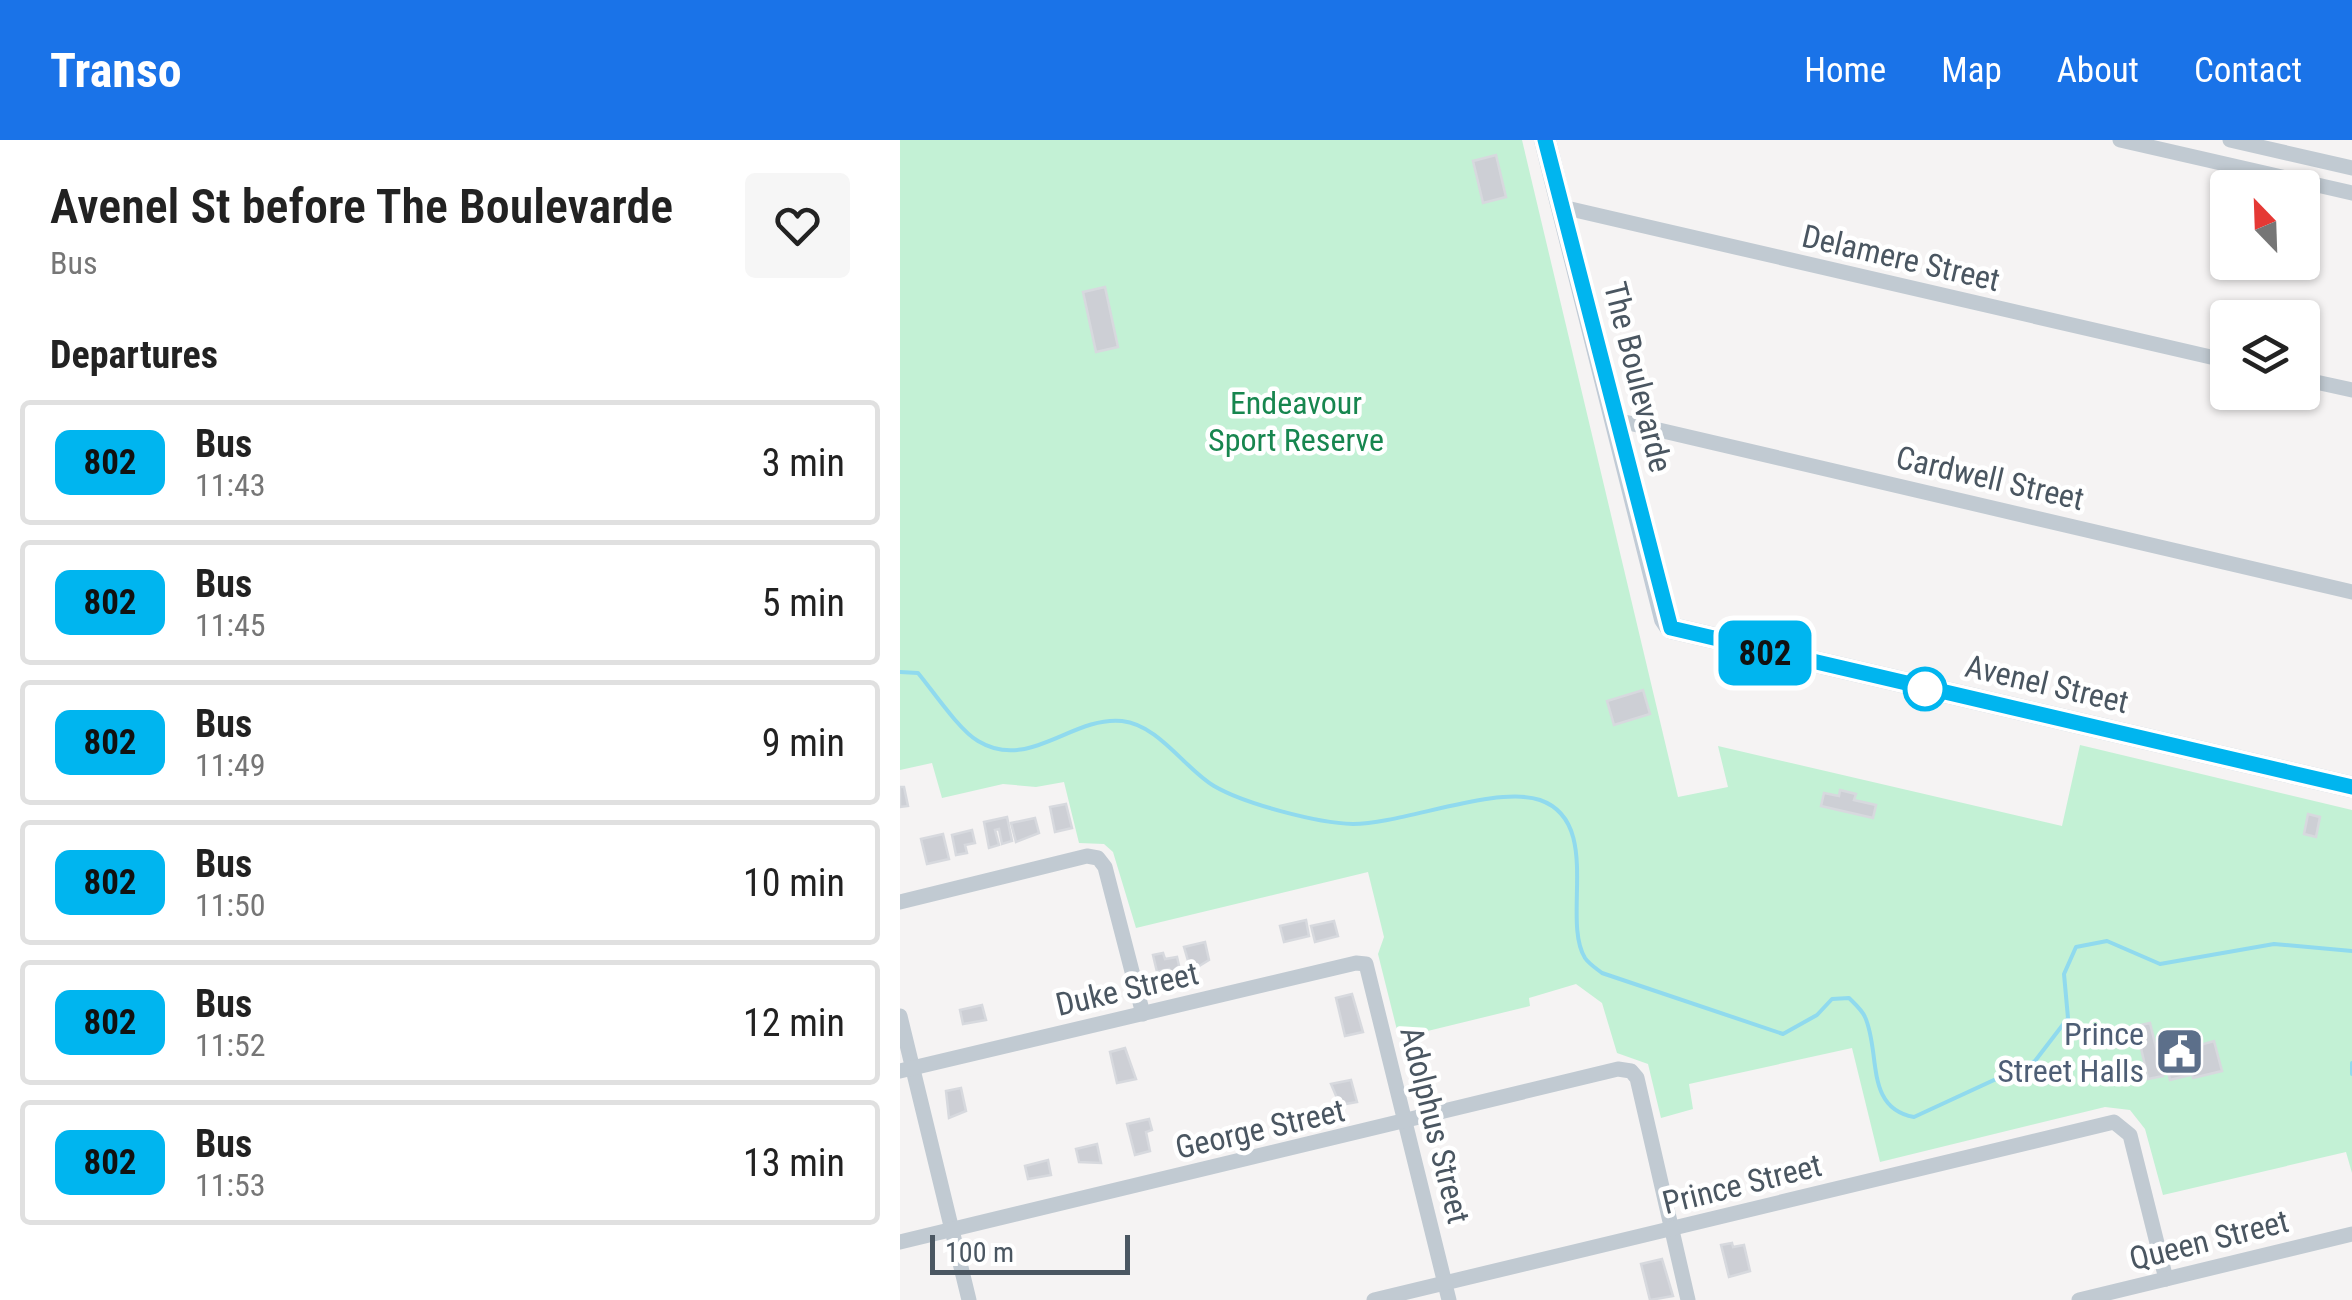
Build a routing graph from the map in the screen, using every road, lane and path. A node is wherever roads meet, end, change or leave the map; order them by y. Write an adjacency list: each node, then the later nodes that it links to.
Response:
1 (1545, 140): 6 (street, The Boulevarde)
2 (2120, 140): 5 (street)
3 (2230, 140): 4 (street)
4 (2352, 168)
5 (2352, 193)
6 (1562, 207): 7 (street, Delamere Street); 10 (street, The Boulevarde)
7 (2210, 357)
8 (2320, 383): 9 (street)
9 (2352, 390)
10 (1616, 420): 11 (street, Cardwell Street); 12 (street, The Boulevarde)
11 (2352, 592)
12 (1671, 628): 13 (street, Avenel Street)
13 (2352, 787)
14 (900, 902): 16 (street)
15 (1366, 964): 16 (street, Duke Street); 19 (street, Adolphus Street)
16 (1143, 1014): 18 (street, Duke Street)
17 (900, 1016): 18 (street)
18 (906, 1069): 20 (street)
19 (1406, 1123): 20 (street, George Street); 21 (street, George Street); 25 (street, Adolphus Street)
20 (952, 1230): 23 (street, George Street); 26 (street)
21 (1671, 1230): 24 (street, Prince Street); 25 (street, Prince Street); 29 (street)
22 (2352, 1234): 24 (street, Queen Street)
23 (900, 1242)
24 (2166, 1279): 30 (street, Queen Street)
25 (1445, 1283): 27 (street, Prince Street); 28 (street, Adolphus Street)
26 (969, 1300)
27 (1374, 1300)
28 (1450, 1300)
29 (1688, 1300)
30 (2079, 1300)

